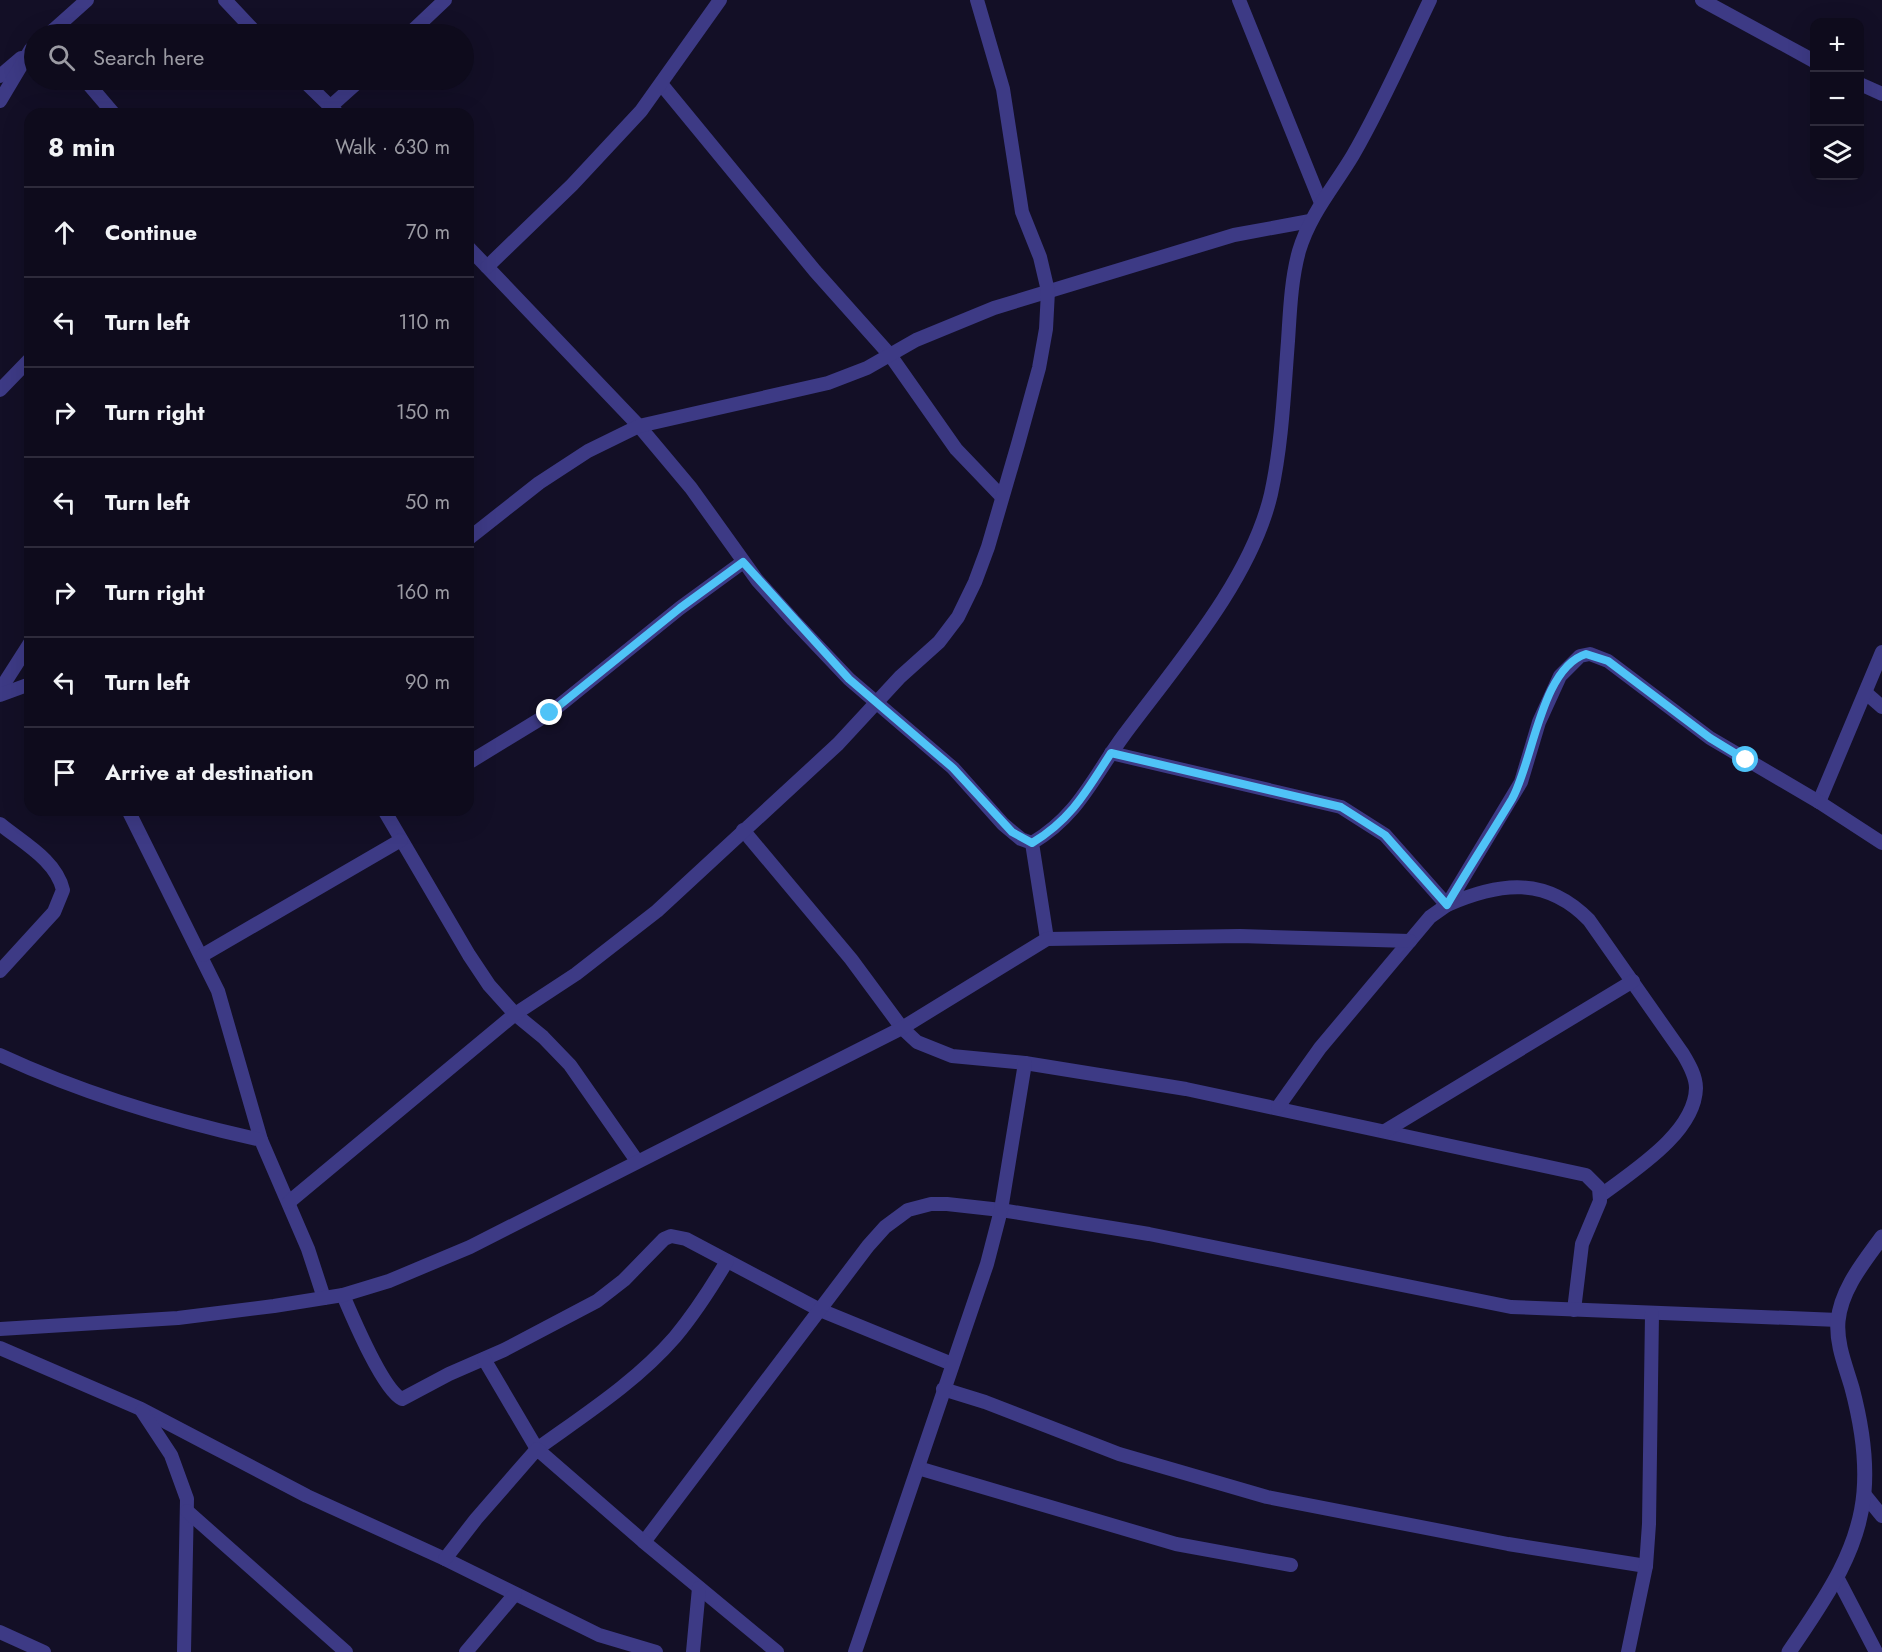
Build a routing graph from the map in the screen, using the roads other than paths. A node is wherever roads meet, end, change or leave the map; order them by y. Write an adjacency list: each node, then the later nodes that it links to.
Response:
1 (87, 0): 9 (street)
2 (225, 0): 10 (street)
3 (445, 0): 11 (street)
4 (718, 0): 16 (street)
5 (977, 0): 30 (street)
6 (1239, 0): 26 (street)
7 (1430, 0): 26 (street)
8 (1702, 0): 13 (street)
9 (61, 24)
10 (248, 24)
11 (420, 24)
12 (24, 56): 15 (street)
13 (1810, 58)
14 (24, 62): 22 (street)
15 (0, 76)
16 (662, 85): 29 (street); 31 (street)
17 (1864, 86): 21 (street)
18 (94, 90): 23 (street)
19 (313, 90): 24 (street)
20 (351, 90): 25 (street)
21 (1882, 94)
22 (0, 101)
23 (109, 108)
24 (332, 108)
25 (336, 108)
26 (1321, 203): 27 (street)
27 (1310, 221): 30 (street); 46 (street)
28 (474, 253): 29 (street)
29 (487, 267): 34 (street)
30 (1048, 291): 31 (street); 35 (street)
31 (890, 355): 34 (street); 35 (street)
32 (24, 365): 33 (street)
33 (0, 390)
34 (639, 426): 36 (street); 37 (street)
35 (1002, 497): 44 (street)
36 (474, 528)
37 (743, 562): 44 (street); 47 (street)
38 (24, 652): 41 (street)
39 (1882, 652): 42 (street)
40 (24, 686): 43 (street)
41 (0, 690)
42 (1866, 693): 45 (street); 48 (street)
43 (0, 696)
44 (876, 702): 52 (street); 54 (street)
45 (1882, 707)
46 (1111, 753): 54 (street); 56 (street)
47 (474, 759)
48 (1819, 802): 55 (street); 56 (street)
49 (131, 816): 59 (street)
50 (387, 816): 53 (street)
51 (0, 824): 60 (street)
52 (743, 830): 62 (street); 63 (street)
53 (401, 840): 59 (street); 62 (street)
54 (1032, 843): 57 (street)
55 (1882, 843)
56 (1447, 905): 58 (street); 61 (street)
57 (1047, 939): 58 (street); 63 (street)
58 (1410, 941): 66 (street)
59 (202, 955): 68 (street)
60 (0, 971)
61 (1633, 981): 67 (street); 70 (street)
62 (514, 1014): 69 (street); 71 (street)
63 (902, 1028): 65 (street); 69 (street)
64 (0, 1055): 68 (street)
65 (1025, 1063): 66 (street); 72 (street)
66 (1278, 1107): 67 (street)
67 (1385, 1131): 70 (street)
68 (261, 1140): 71 (street)
69 (637, 1161): 75 (street)
70 (1600, 1196): 78 (street)
71 (289, 1202): 76 (street)
72 (1001, 1210): 77 (street); 78 (street); 84 (street)
73 (1882, 1237): 80 (street)
74 (727, 1262): 77 (street); 83 (street); 87 (street)
75 (343, 1294): 76 (street); 83 (street)
76 (324, 1298): 81 (street)
77 (820, 1310): 84 (street); 92 (street)
78 (1574, 1310): 79 (street)
79 (1652, 1314): 80 (street); 95 (street)
80 (1838, 1320): 89 (street)
81 (0, 1329)
82 (0, 1348): 86 (street)
83 (484, 1359): 87 (street)
84 (952, 1364): 85 (street)
85 (943, 1389): 88 (street); 95 (street)
86 (141, 1409): 90 (street); 93 (street)
87 (537, 1449): 92 (street); 93 (street)
88 (918, 1468): 94 (street); 107 (street)
89 (1864, 1494): 91 (street); 96 (street)
90 (187, 1511): 101 (street); 102 (street)
91 (1882, 1516)
92 (644, 1542): 97 (street)
93 (445, 1559): 98 (street)
94 (1291, 1564)
95 (1646, 1566): 108 (street)
96 (1837, 1576): 109 (street); 110 (street)
97 (699, 1588): 105 (street); 106 (street)
98 (515, 1593): 103 (street); 104 (street)
99 (0, 1632): 100 (street)
100 (44, 1652)
101 (184, 1652)
102 (346, 1652)
103 (466, 1652)
104 (656, 1652)
105 (693, 1652)
106 (777, 1652)
107 (855, 1652)
108 (1628, 1652)
109 (1789, 1652)
110 (1876, 1652)

